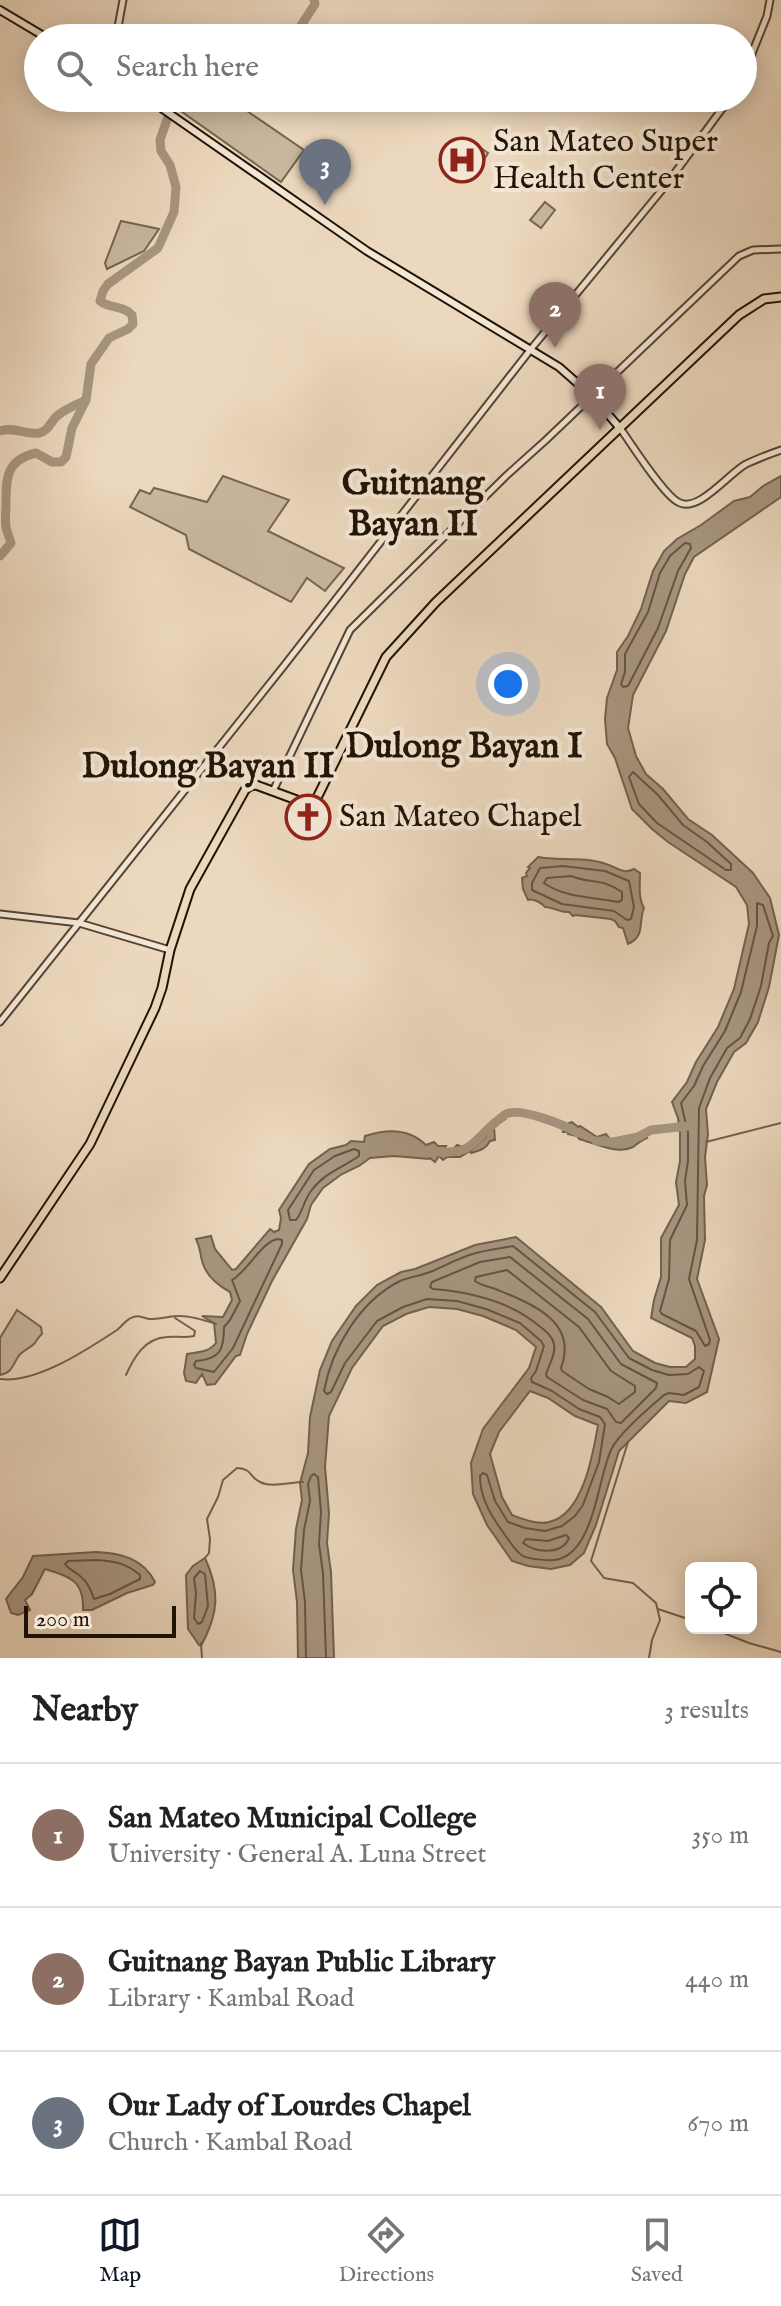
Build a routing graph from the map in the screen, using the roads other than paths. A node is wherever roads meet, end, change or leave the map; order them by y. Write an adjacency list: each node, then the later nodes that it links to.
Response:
1 (123, 0): 5 (street)
2 (770, 0): 6 (street)
3 (0, 10): 4 (main road)
4 (24, 24)
5 (119, 24)
6 (757, 42)
7 (167, 112): 11 (main road)
8 (720, 112): 11 (street)
9 (781, 249): 12 (street)
10 (781, 297): 13 (main road)
11 (531, 349): 12 (main road); 17 (street)
12 (592, 396): 13 (main road); 15 (street)
13 (619, 427): 14 (street); 15 (main road)
14 (781, 450)
15 (273, 791): 18 (main road)
16 (0, 914): 17 (street)
17 (79, 923): 18 (street); 19 (street)
18 (170, 950): 20 (main road)
19 (0, 1022)
20 (0, 1278)

